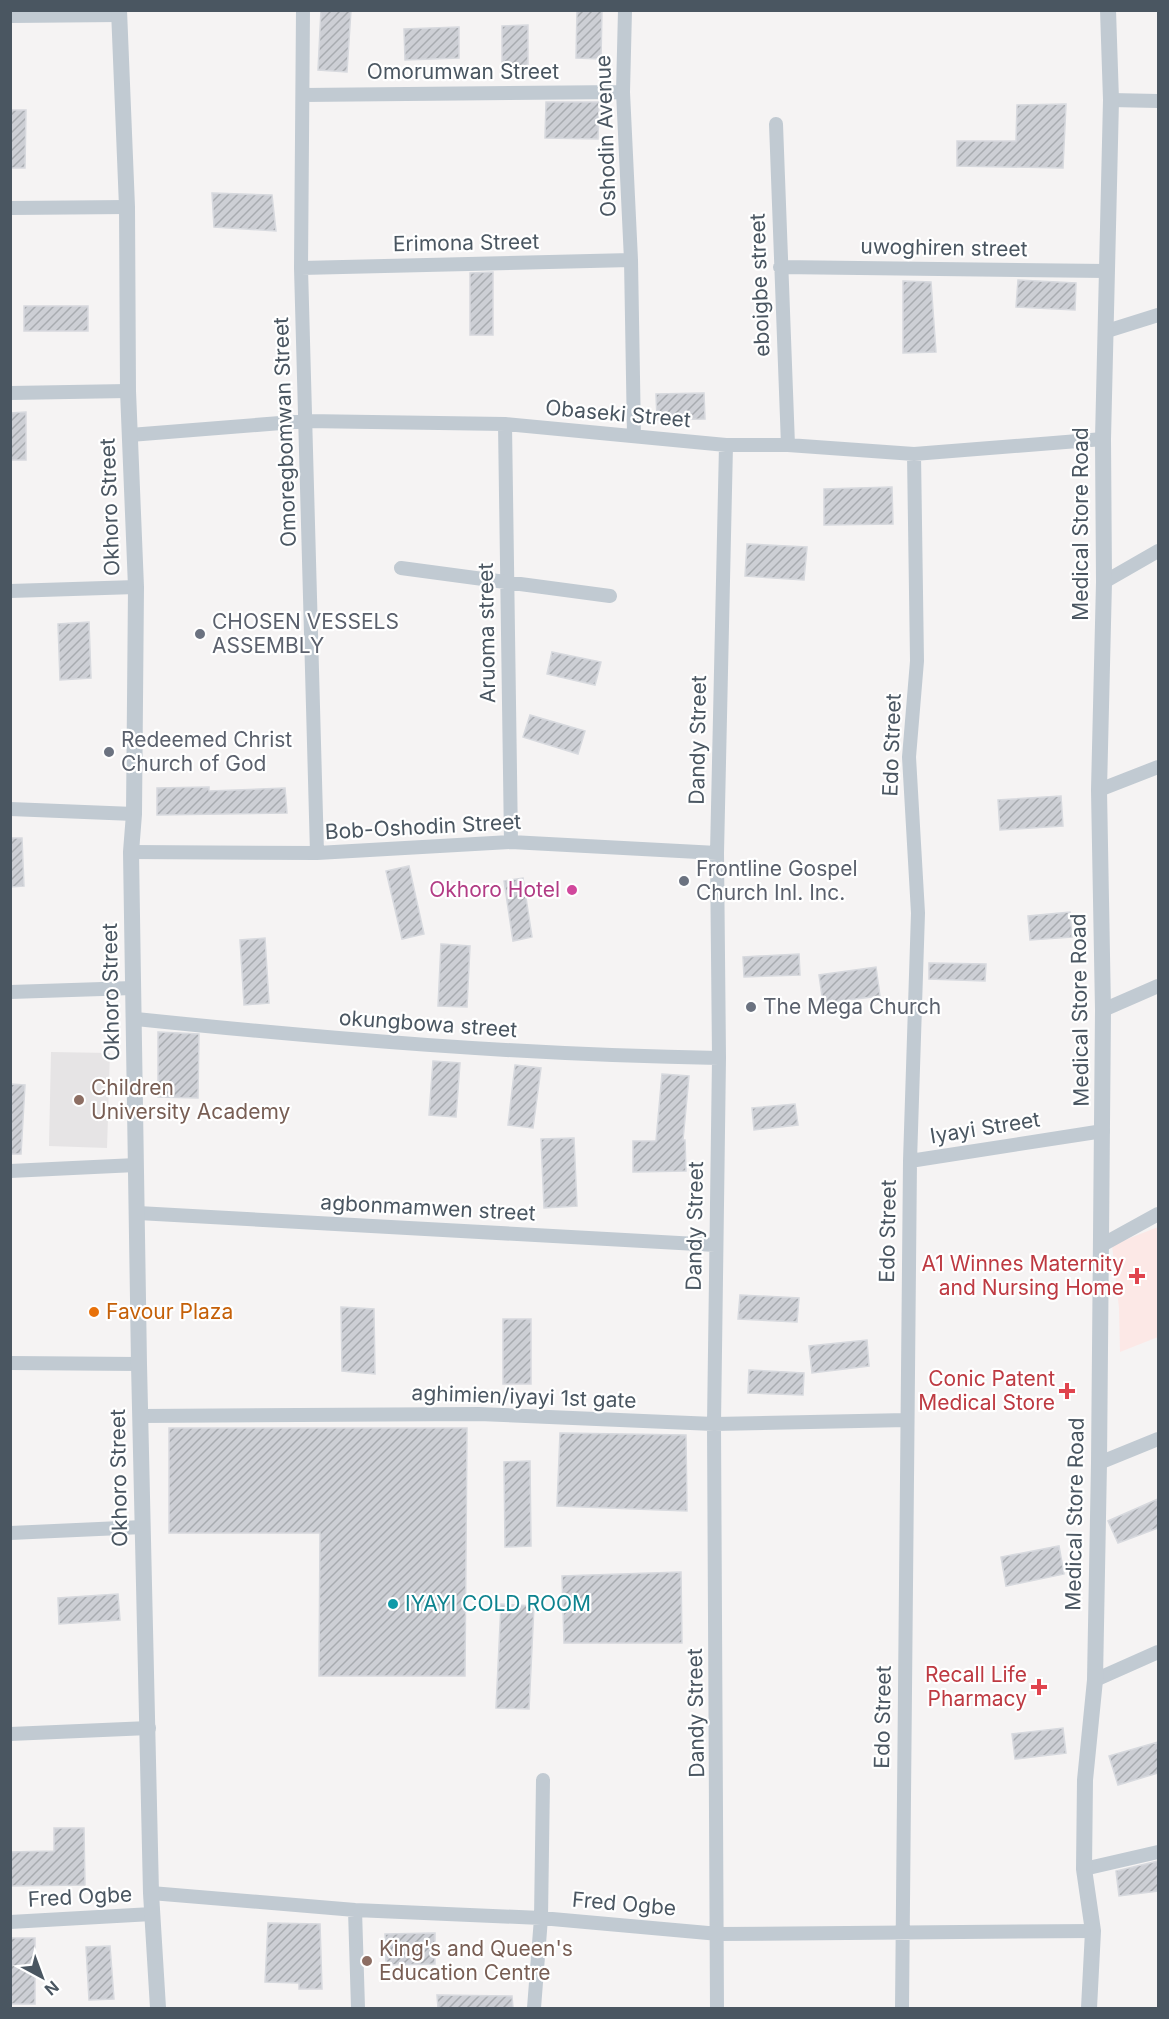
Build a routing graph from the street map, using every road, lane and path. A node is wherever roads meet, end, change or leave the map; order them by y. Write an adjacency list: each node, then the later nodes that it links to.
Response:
1 (303, 10): 7 (street, Omoregbomwan Street)
2 (625, 10): 6 (street, Oshodin Avenue)
3 (1108, 10): 8 (street, Medical Store Road)
4 (119, 13): 5 (street); 11 (street, Okhoro Street)
5 (10, 16)
6 (623, 92): 7 (street, Omorumwan Street); 13 (street, Oshodin Avenue)
7 (303, 95): 15 (street, Omoregbomwan Street)
8 (1111, 100): 9 (street); 16 (street, Medical Store Road)
9 (1158, 101)
10 (776, 124): 14 (street, eboigbe street)
11 (127, 207): 12 (street); 19 (street, Okhoro Street)
12 (10, 208)
13 (631, 260): 15 (street, Erimona Street); 24 (street, Oshodin Avenue)
14 (780, 267): 16 (street, uwoghiren street); 27 (street, eboigbe street)
15 (301, 268): 21 (street, Omoregbomwan Street)
16 (1107, 271): 18 (street, Medical Store Road)
17 (1158, 315): 18 (street)
18 (1107, 330): 25 (street, Medical Store Road)
19 (128, 390): 20 (street); 23 (street, Okhoro Street)
20 (10, 393)
21 (306, 421): 22 (street, Obaseki Street); 23 (street, Obaseki Street); 42 (street, Omoregbomwan Street)
22 (505, 424): 24 (street, Obaseki Street); 31 (street, Aruoma street)
23 (130, 435): 33 (street, Okhoro Street)
24 (634, 436): 26 (street, Obaseki Street)
25 (1103, 439): 28 (street, Obaseki Street); 32 (street, Medical Store Road)
26 (726, 445): 27 (street, Obaseki Street); 43 (street, Dandy Street)
27 (788, 445): 28 (street, Obaseki Street)
28 (914, 454): 51 (street, Edo Street)
29 (1158, 551): 32 (street)
30 (401, 568): 31 (street)
31 (508, 582): 35 (street); 40 (street, Aruoma street)
32 (1104, 582): 37 (street, Medical Store Road)
33 (136, 587): 34 (street); 39 (street, Okhoro Street)
34 (10, 591)
35 (610, 596)
36 (1158, 767): 37 (street)
37 (1099, 790): 47 (street, Medical Store Road)
38 (10, 809): 39 (street)
39 (134, 814): 41 (street, Okhoro Street)
40 (511, 842): 42 (street, Bob-Oshodin Street); 43 (street, Bob-Oshodin Street)
41 (131, 852): 42 (street, Bob-Oshodin Street); 45 (street, Okhoro Street)
42 (317, 853)
43 (717, 853): 49 (street, Dandy Street)
44 (1158, 986): 47 (street)
45 (133, 988): 46 (street); 48 (street, Okhoro Street)
46 (10, 992)
47 (1103, 1010): 50 (street, Medical Store Road)
48 (136, 1019): 49 (street, okungbowa street); 52 (street, Okhoro Street)
49 (719, 1058): 56 (street, Dandy Street)
50 (1103, 1131): 51 (street, Iyayi Street); 57 (street, Medical Store Road)
51 (910, 1161): 61 (street, Edo Street)
52 (136, 1165): 53 (street); 54 (street, Okhoro Street)
53 (10, 1170)
54 (138, 1213): 56 (street, agbonmamwen street); 59 (street, Okhoro Street)
55 (1158, 1214): 57 (street)
56 (715, 1245): 62 (street, Dandy Street)
57 (1100, 1246): 64 (street, Medical Store Road)
58 (10, 1364): 59 (street)
59 (139, 1364): 60 (street, Okhoro Street)
60 (141, 1416): 62 (street, aghimien/iyayi 1st gate); 65 (street, Okhoro Street)
61 (907, 1420): 62 (street, aghimien/iyayi 1st gate); 80 (street, Edo Street)
62 (714, 1424): 81 (street, Dandy Street)
63 (1158, 1439): 64 (street)
64 (1099, 1462): 68 (street, Medical Store Road)
65 (143, 1527): 66 (street); 69 (street, Okhoro Street)
66 (10, 1533)
67 (1158, 1652): 68 (street)
68 (1095, 1680): 73 (street, Medical Store Road)
69 (149, 1728): 70 (street); 74 (street, Okhoro Street)
70 (10, 1734)
71 (543, 1780): 77 (street)
72 (1158, 1852): 73 (street)
73 (1084, 1869): 79 (street, Medical Store Road)
74 (152, 1893): 75 (street, Fred Ogbe); 76 (street, Okhoro Street)
75 (355, 1910): 77 (street, Fred Ogbe); 83 (street)
76 (152, 1914): 78 (street, Fred Ogbe); 82 (street, Okhoro Street)
77 (541, 1918): 81 (street, Fred Ogbe); 84 (street)
78 (10, 1922)
79 (1093, 1931): 80 (street, Fred Ogbe); 87 (street, Medical Store Road)
80 (902, 1932): 81 (street, Fred Ogbe); 86 (street, Edo Street)
81 (718, 1934): 85 (street, Dandy Street)
82 (158, 2008)
83 (358, 2008)
84 (534, 2008)
85 (717, 2008)
86 (902, 2008)
87 (1089, 2008)

